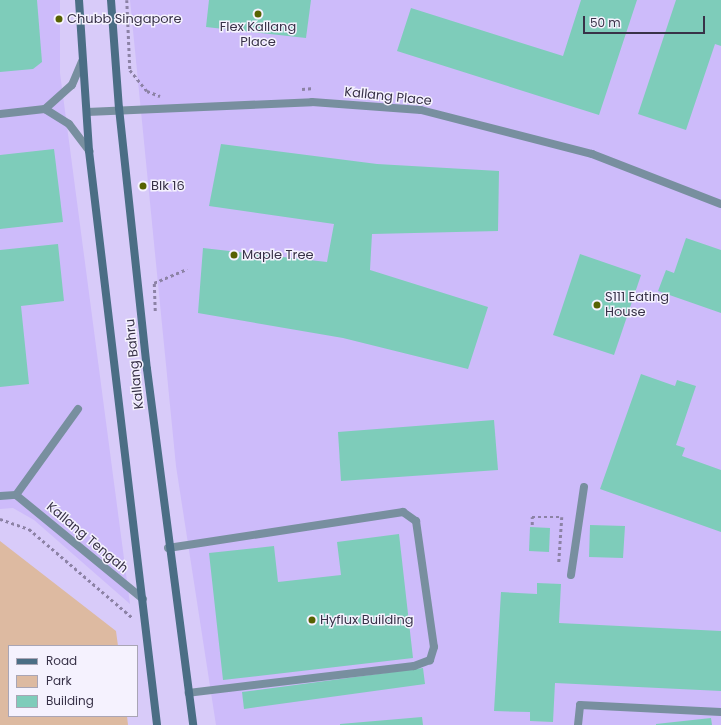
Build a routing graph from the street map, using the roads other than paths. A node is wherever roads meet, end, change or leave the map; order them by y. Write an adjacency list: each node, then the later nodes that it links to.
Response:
1 (79, 0): 3 (main road, Kallang Bahru)
2 (111, 0): 4 (main road, Kallang Bahru)
3 (82, 61): 5 (street, Kallang Bahru); 6 (main road, Kallang Bahru)
4 (118, 108): 6 (street, Kallang Place); 9 (street, Kallang Place); 14 (main road, Kallang Bahru)
5 (44, 109): 7 (street); 8 (street, Kallang Bahru)
6 (87, 112): 8 (main road, Kallang Bahru)
7 (0, 114)
8 (90, 152): 16 (main road, Kallang Bahru)
9 (721, 204)
10 (78, 409): 12 (street)
11 (584, 487): 15 (street)
12 (16, 495): 13 (street); 16 (street, Kallang Tengah)
13 (0, 496)
14 (168, 548): 17 (main road, Kallang Bahru); 17 (street)
15 (571, 576)
16 (143, 599): 19 (main road, Kallang Bahru)
17 (189, 693): 20 (main road, Kallang Bahru)
18 (721, 712): 21 (street)
19 (157, 725)
20 (193, 725)
21 (578, 725)

